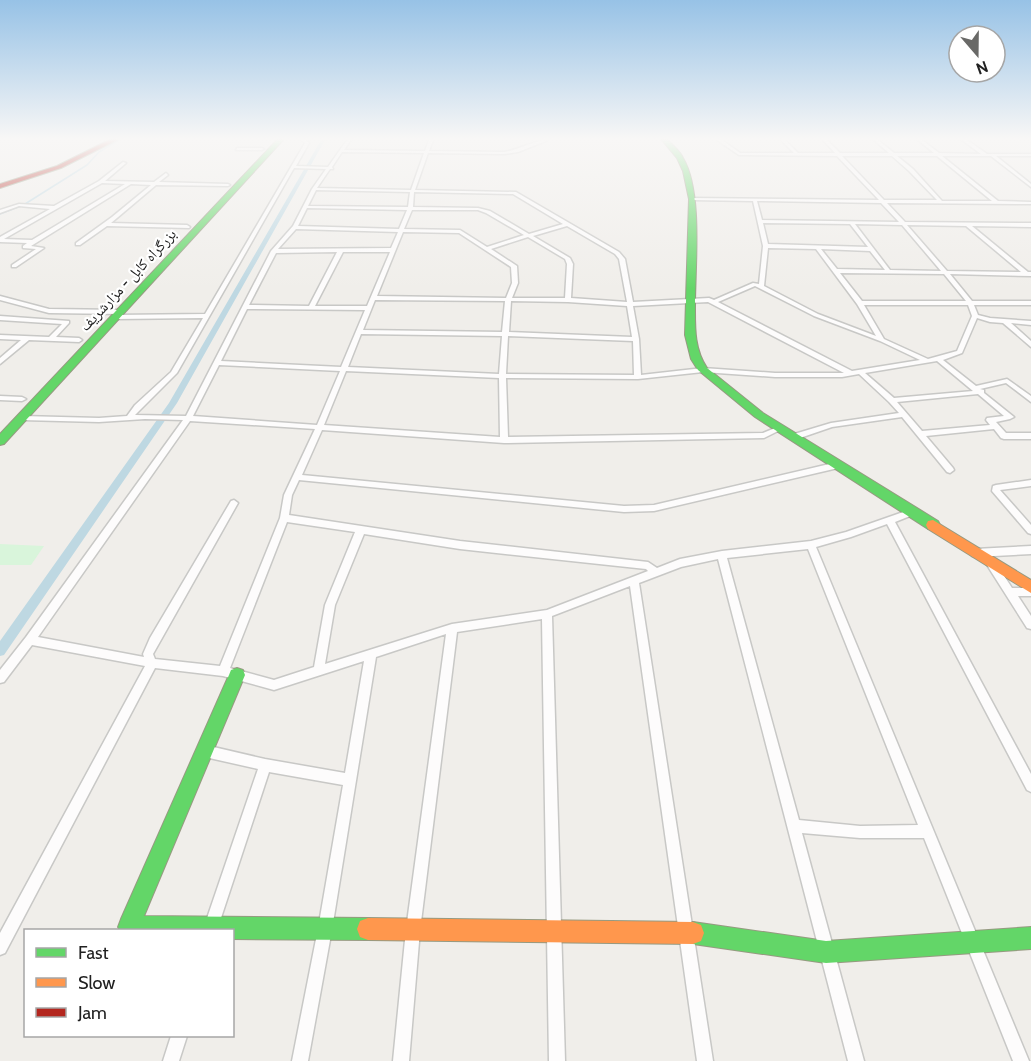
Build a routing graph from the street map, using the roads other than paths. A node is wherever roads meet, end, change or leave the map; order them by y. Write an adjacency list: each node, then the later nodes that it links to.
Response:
1 (314, 189): 20 (street)
2 (88, 190): 21 (street)
3 (119, 190): 36 (street)
4 (147, 190): 26 (street)
5 (224, 190): 31 (main road, بزرگراه کابل - مزارشریف)
6 (233, 190): 64 (main road, بزرگراه کابل - مزارشریف)
7 (280, 190): 65 (street)
8 (331, 190): 13 (street)
9 (690, 190): 14 (main road)
10 (873, 190): 16 (street)
11 (928, 190): 17 (street)
12 (981, 190): 18 (street)
13 (412, 192): 22 (street); 27 (street)
14 (692, 199): 15 (street); 55 (main road)
15 (755, 201): 16 (street); 24 (street)
16 (884, 201): 17 (street); 28 (street)
17 (940, 202): 18 (street)
18 (997, 203): 19 (street)
19 (1031, 203)
20 (306, 207): 22 (street); 32 (street)
21 (56, 208): 23 (street); 35 (street)
22 (410, 209): 33 (street); 34 (street)
23 (0, 212)
24 (760, 221): 25 (street); 38 (street)
25 (852, 223): 28 (street); 41 (street)
26 (105, 224): 31 (street); 37 (street)
27 (567, 224): 34 (street); 60 (street)
28 (904, 224): 29 (street); 48 (street)
29 (967, 224): 30 (street); 49 (street)
30 (1031, 225)
31 (188, 227): 64 (main road, بزرگراه کابل - مزارشریف)
32 (295, 227): 33 (street); 44 (street)
33 (401, 229): 39 (street); 43 (street)
34 (530, 235): 39 (street); 54 (street)
35 (0, 239): 36 (street)
36 (33, 242): 45 (street)
37 (78, 244)
38 (766, 246): 40 (street); 50 (street)
39 (488, 248): 53 (street)
40 (817, 248): 41 (street); 46 (street)
41 (872, 249): 47 (street)
42 (341, 250): 43 (street); 44 (street); 62 (street)
43 (393, 250): 52 (street)
44 (274, 251): 61 (street)
45 (14, 266)
46 (837, 271): 47 (street); 58 (street)
47 (889, 272): 48 (street)
48 (946, 273): 49 (street); 57 (street)
49 (1029, 274)
50 (761, 287): 56 (street); 77 (street)
51 (0, 298): 64 (street)
52 (372, 298): 53 (street); 63 (street)
53 (508, 300): 54 (street); 71 (street)
54 (568, 300): 60 (street)
55 (690, 300): 56 (street); 60 (street); 84 (main road)
56 (714, 302): 86 (street)
57 (970, 302): 58 (street); 59 (street); 66 (street)
58 (860, 303): 77 (street)
59 (1031, 303)
60 (630, 304): 75 (street)
61 (244, 308): 62 (street); 82 (street)
62 (311, 308): 63 (street)
63 (368, 308): 70 (street)
64 (115, 313): 65 (street); 76 (main road, بزرگراه کابل - مزارشریف); 95 (main road, بزرگراه کابل - مزارشریف)
65 (207, 316): 96 (street)
66 (975, 316): 68 (street); 79 (street)
67 (2, 320): 74 (street)
68 (1006, 322): 69 (street); 78 (street)
69 (1031, 323)
70 (358, 332): 71 (street); 83 (street)
71 (507, 334): 75 (street); 87 (street)
72 (0, 337): 73 (street)
73 (27, 338): 74 (street); 81 (street)
74 (51, 339): 76 (street)
75 (636, 339): 88 (street)
76 (79, 340): 91 (main road, بزرگراه کابل - مزارشریف)
77 (882, 340): 80 (street)
78 (1031, 345)
79 (939, 359): 80 (street); 89 (street)
80 (928, 361): 85 (street)
81 (0, 362)
82 (218, 363): 83 (street); 97 (street)
83 (343, 369): 87 (street); 99 (street)
84 (704, 370): 86 (street); 88 (street); 101 (main road)
85 (861, 372): 86 (street); 92 (street)
86 (852, 374)
87 (502, 376): 88 (street); 105 (street)
88 (638, 377)
89 (978, 390): 92 (street); 93 (street); 100 (street)
90 (0, 398): 91 (street)
91 (22, 399): 98 (main road, بزرگراه کابل - مزارشریف)
92 (892, 400): 94 (street)
93 (1031, 400)
94 (903, 415): 102 (street); 104 (street)
95 (22, 417): 96 (street); 106 (main road, بزرگراه کابل - مزارشریف)
96 (129, 418): 97 (street)
97 (188, 418): 99 (street); 130 (street)
98 (0, 423)
99 (320, 426): 105 (street); 109 (street)
100 (994, 427): 102 (street); 103 (street)
101 (780, 428): 104 (main road); 105 (street)
102 (920, 434): 108 (street)
103 (1031, 436)
104 (794, 437): 107 (main road)
105 (504, 440)
106 (0, 441)
107 (838, 465): 109 (street); 112 (main road)
108 (950, 470)
109 (297, 477): 113 (street)
110 (1031, 483): 116 (street)
111 (234, 503): 132 (street)
112 (912, 512): 114 (street); 119 (main road)
113 (284, 518): 115 (street); 133 (street)
114 (890, 521): 117 (street); 140 (street)
115 (361, 529): 122 (street); 134 (street)
116 (1031, 531)
117 (811, 545): 120 (street); 142 (street)
118 (1031, 550): 119 (street)
119 (975, 552): 121 (main road)
120 (722, 555): 122 (street); 141 (street)
121 (989, 560): 124 (main road); 125 (street)
122 (655, 572): 123 (street)
123 (634, 580): 127 (street); 147 (street)
124 (1031, 587)
125 (1010, 592): 126 (street); 128 (street)
126 (1031, 592)
127 (547, 614): 129 (street); 146 (street)
128 (1031, 625)
129 (452, 628): 131 (street); 145 (street)
130 (30, 640): 132 (street); 136 (street)
131 (371, 652): 134 (street); 139 (street)
132 (153, 663): 133 (street); 150 (street)
133 (223, 670): 135 (street)
134 (319, 670): 135 (street)
135 (237, 675): 137 (main road)
136 (0, 678)
137 (205, 751): 138 (street); 143 (main road)
138 (265, 765): 139 (street); 143 (street)
139 (349, 780): 144 (street)
140 (1031, 786)
141 (795, 826): 142 (street); 151 (street)
142 (928, 831): 149 (street)
143 (210, 929): 144 (main road)
144 (325, 929): 145 (main road); 154 (street)
145 (413, 930): 146 (main road); 155 (street)
146 (554, 932): 147 (main road); 156 (street)
147 (687, 932): 151 (main road); 157 (street)
148 (1031, 938): 149 (main road)
149 (973, 944): 151 (main road); 159 (street)
150 (0, 948)
151 (826, 952): 158 (street)
152 (177, 1037): 153 (street)
153 (171, 1061)
154 (300, 1061)
155 (400, 1061)
156 (557, 1061)
157 (705, 1061)
158 (856, 1061)
159 (1021, 1061)

